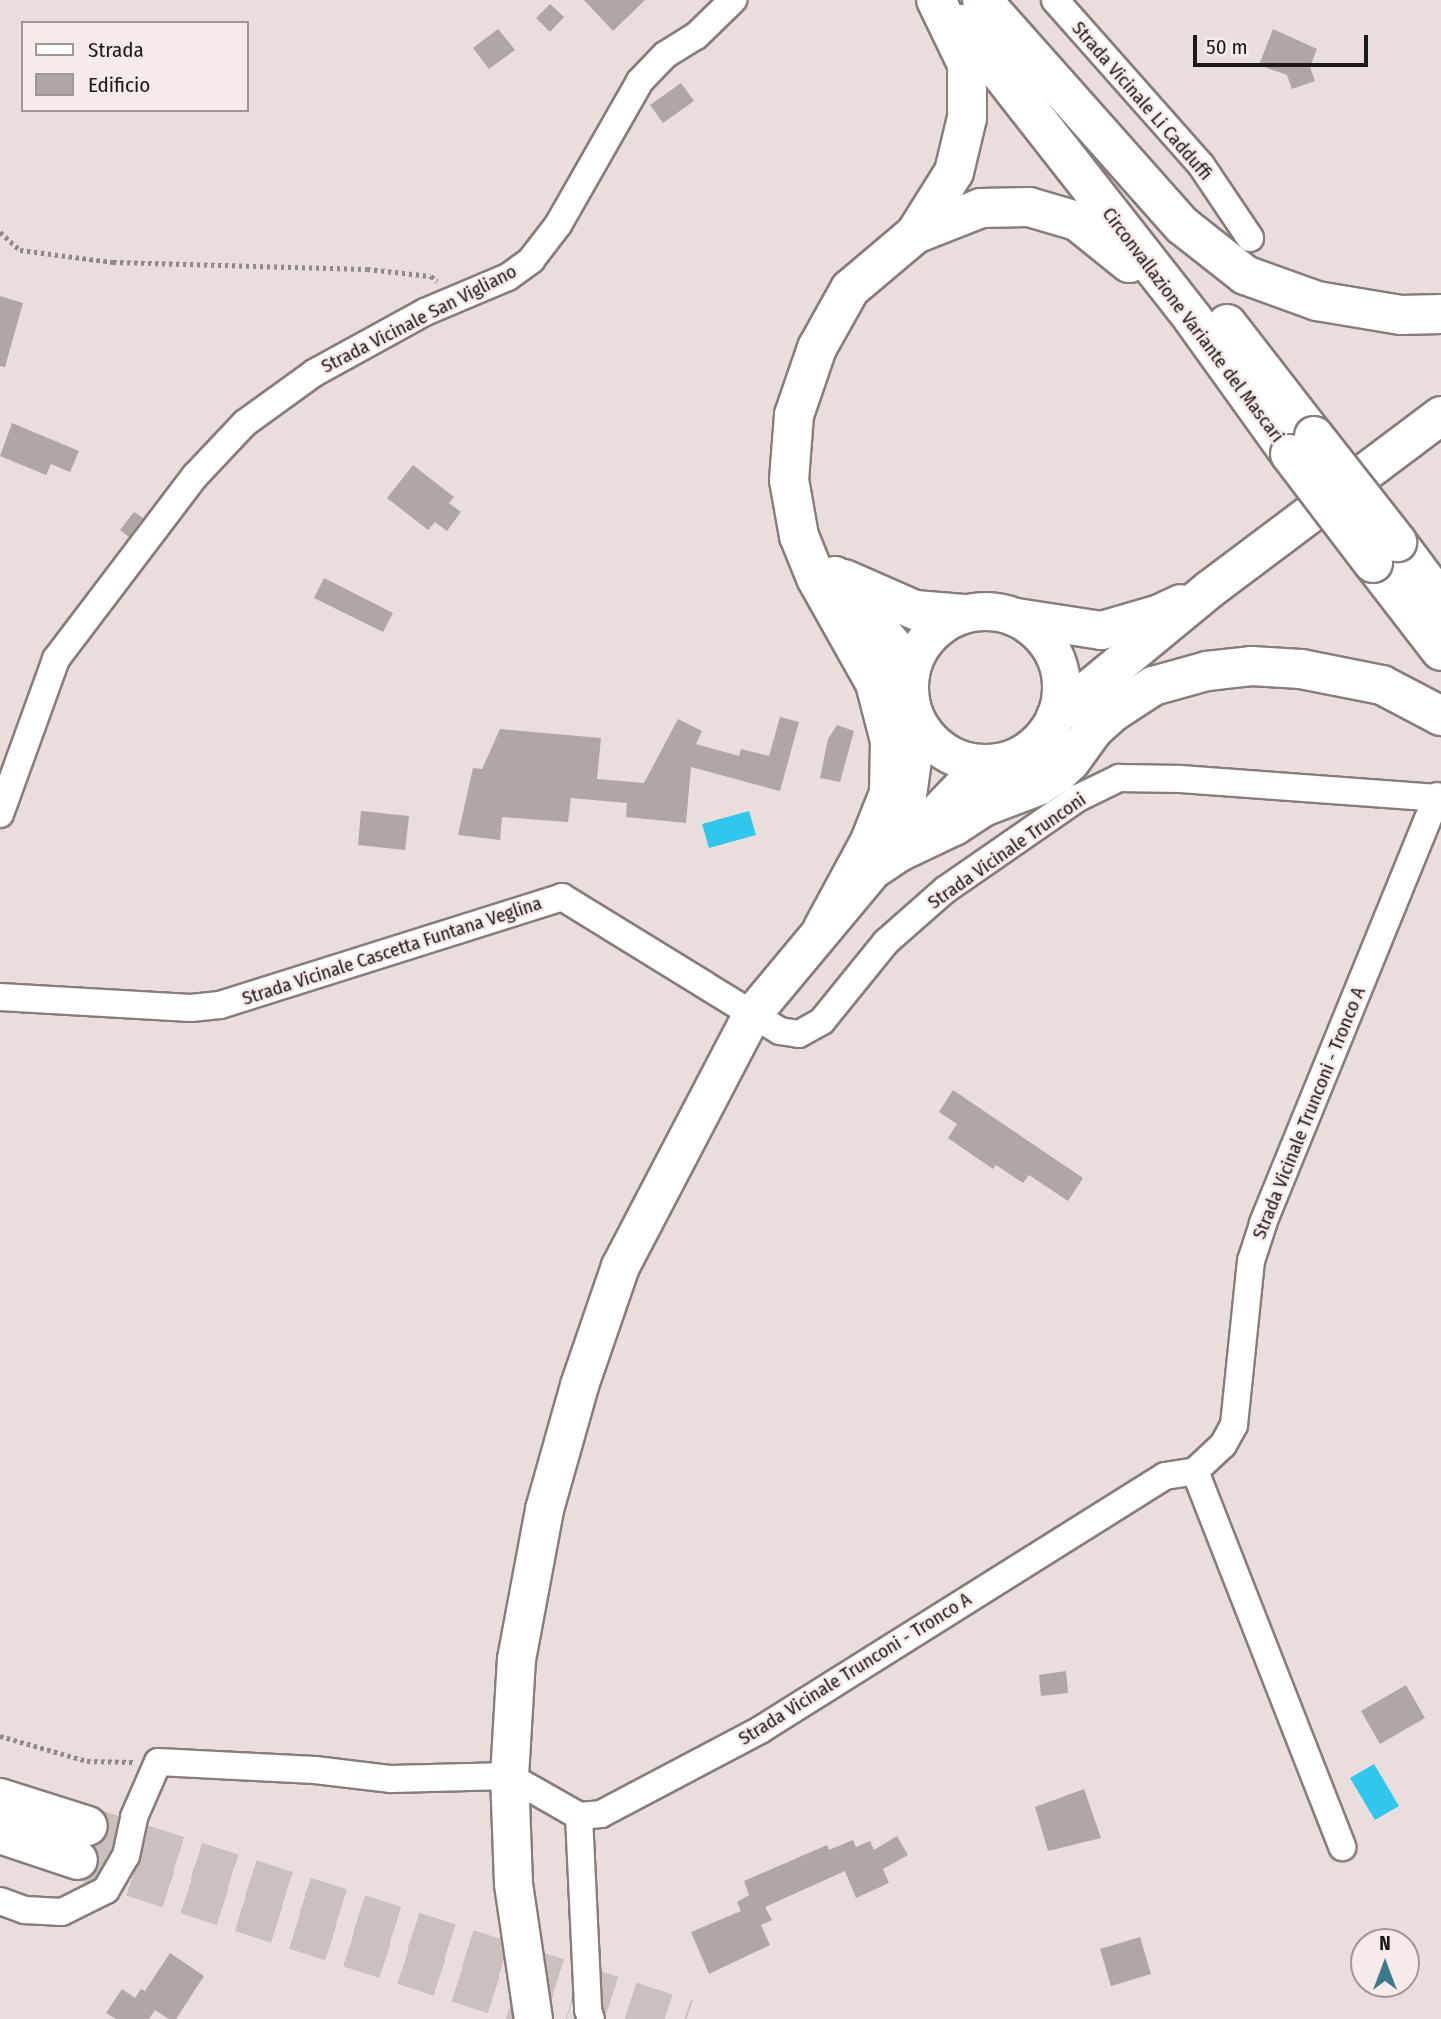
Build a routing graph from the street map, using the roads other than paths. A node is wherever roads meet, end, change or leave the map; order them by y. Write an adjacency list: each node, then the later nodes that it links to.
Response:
1 (733, 0): 27 (street, Strada Vicinale San Vigliano)
2 (936, 0): 6 (highway)
3 (943, 0): 9 (highway, Circonvallazione Variante del Mascari)
4 (980, 0): 8 (highway); 11 (highway, Circonvallazione Variante del Mascari)
5 (1055, 0): 7 (street, Strada Vicinale Li Cadduffi)
6 (915, 234): 9 (highway); 12 (highway)
7 (1250, 238)
8 (1441, 314)
9 (1193, 319): 11 (highway, Circonvallazione Variante del Mascari)
10 (1441, 415): 15 (main road)
11 (1302, 445): 13 (highway, Circonvallazione Variante del Mascari, bridge)
12 (789, 480): 14 (highway); 29 (highway)
13 (1385, 553): 16 (highway); 17 (highway, Circonvallazione Variante del Mascari); 20 (highway, Circonvallazione Variante del Mascari)
14 (831, 571): 18 (highway); 21 (highway)
15 (1209, 589): 19 (main road); 23 (main road)
16 (1441, 593)
17 (1441, 601)
18 (964, 614): 19 (main road); 21 (main road)
19 (1012, 616): 23 (main road)
20 (1441, 651)
21 (911, 668): 22 (main road)
22 (914, 714): 25 (main road); 28 (main road)
23 (1055, 716): 25 (main road)
24 (1441, 716): 28 (highway)
25 (997, 762): 28 (main road)
26 (1439, 797): 31 (street, Strada Vicinale Trunconi); 32 (street, Strada Vicinale Trunconi - Tronco A)
27 (0, 814)
28 (886, 861): 29 (main road)
29 (823, 928): 31 (main road)
30 (0, 997): 31 (street, Strada Vicinale Cascetta Funtana Veglina)
31 (752, 1014): 33 (main road)
32 (1195, 1471): 35 (street, Strada Vicinale Trunconi - Tronco A); 37 (street)
33 (509, 1776): 35 (street); 38 (street); 39 (main road)
34 (0, 1798): 36 (highway)
35 (579, 1815): 40 (street)
36 (0, 1834)
37 (1342, 1847)
38 (0, 1901)
39 (533, 2019)
40 (592, 2019)

